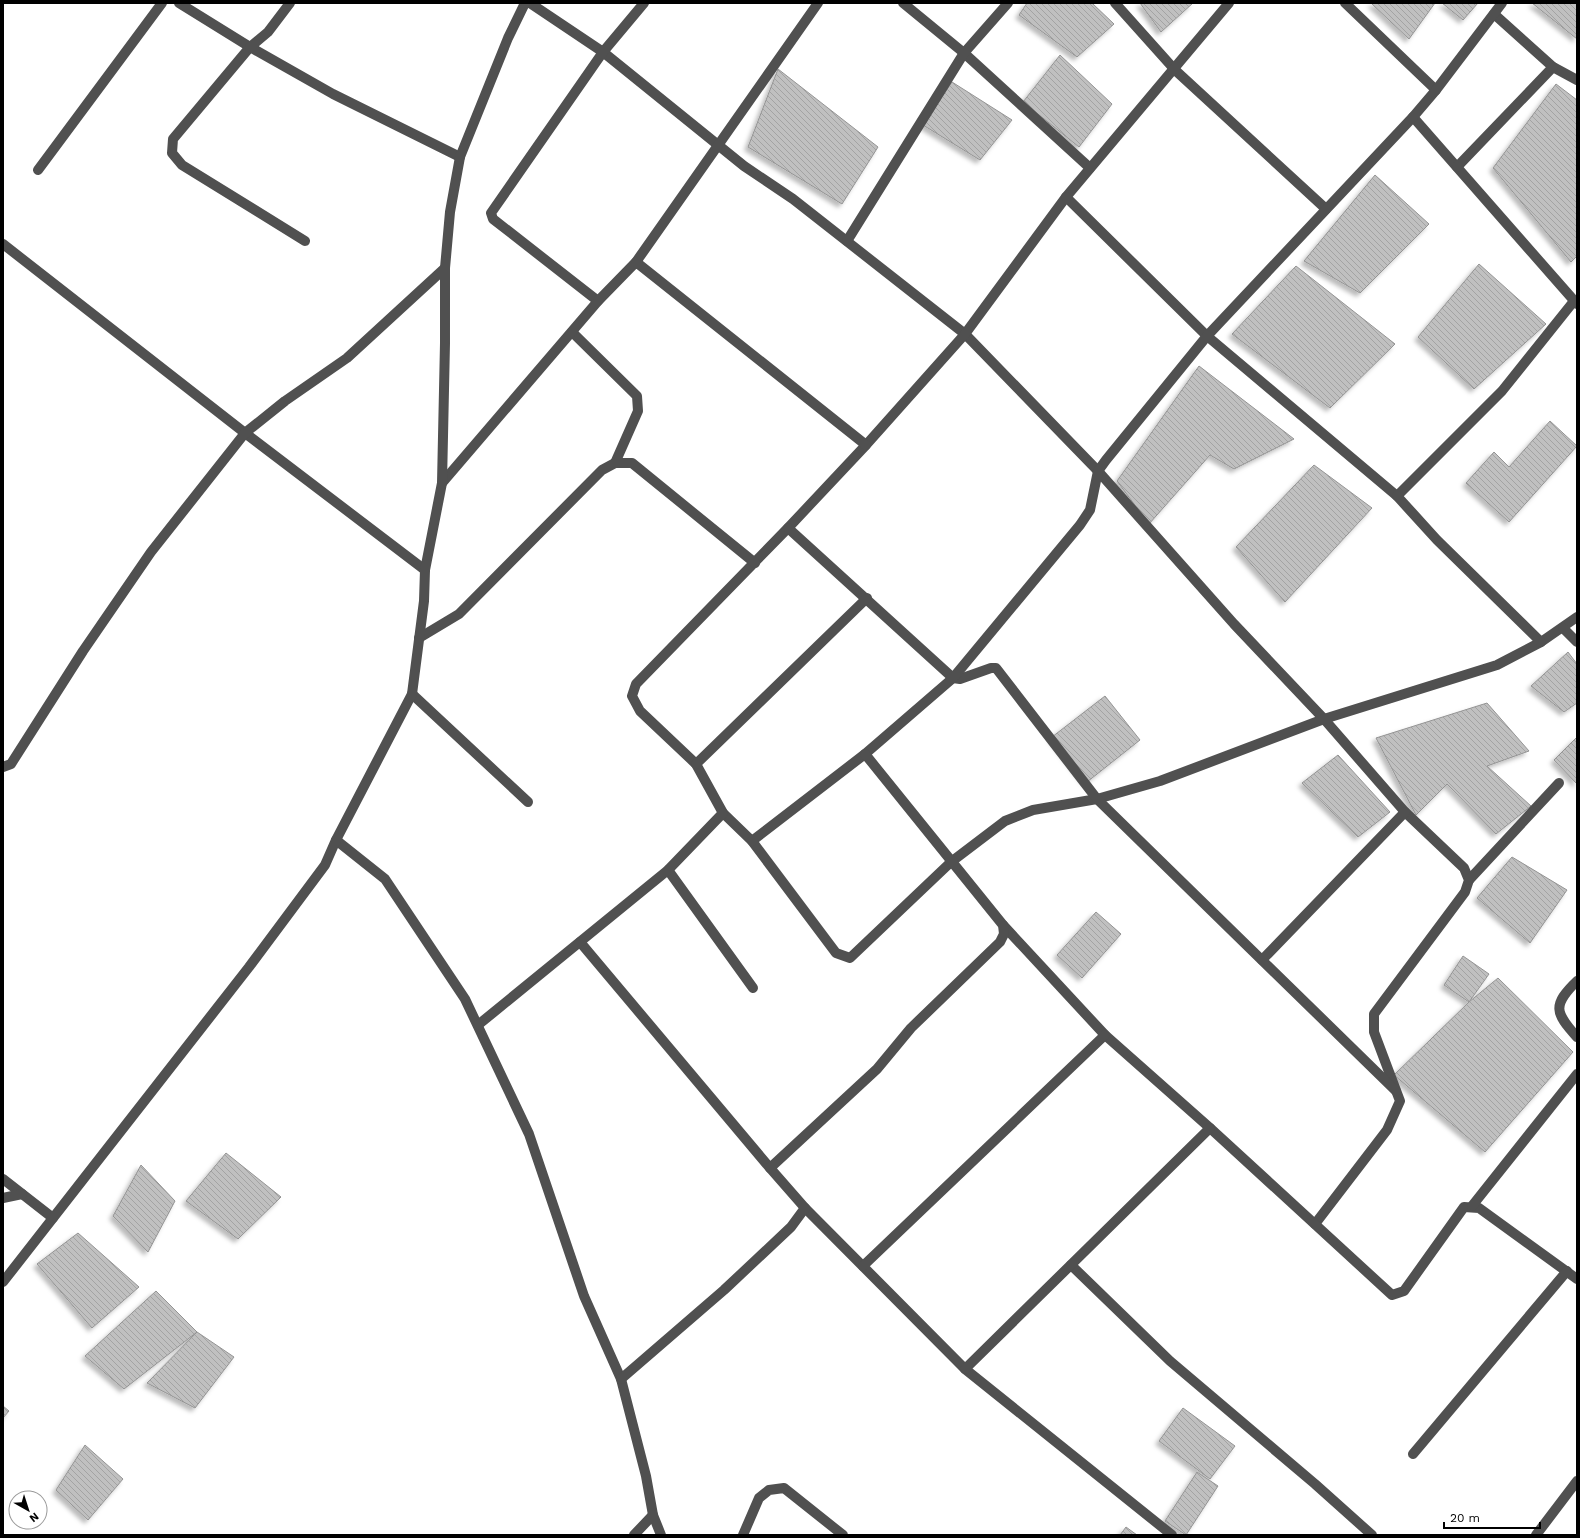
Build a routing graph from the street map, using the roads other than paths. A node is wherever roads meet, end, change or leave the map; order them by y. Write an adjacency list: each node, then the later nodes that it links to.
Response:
1 (162, 3): 27 (street)
2 (178, 3): 15 (street)
3 (290, 3): 15 (street)
4 (525, 3): 24 (street)
5 (530, 3): 16 (street)
6 (644, 3): 16 (street)
7 (818, 3): 23 (street)
8 (903, 3): 17 (street)
9 (1008, 3): 17 (street)
10 (1115, 3): 19 (street)
11 (1229, 3): 19 (street)
12 (1345, 3): 21 (street)
13 (1502, 3): 14 (street)
14 (1494, 14): 18 (street); 21 (street)
15 (250, 47): 24 (street); 31 (street)
16 (603, 52): 23 (street); 35 (street)
17 (964, 53): 26 (street); 30 (street)
18 (1553, 67): 20 (street); 25 (street)
19 (1174, 70): 26 (street); 29 (street)
20 (1577, 80)
21 (1436, 90): 22 (street)
22 (1413, 117): 25 (street); 29 (street)
23 (717, 144): 30 (street); 33 (street)
24 (460, 157): 34 (street)
25 (1457, 167): 36 (street)
26 (1090, 168): 28 (street)
27 (38, 170)
28 (1066, 197): 38 (street); 39 (street)
29 (1326, 210): 39 (street)
30 (847, 240): 38 (street)
31 (305, 241)
32 (3, 244): 40 (street)
33 (636, 262): 35 (street); 41 (street)
34 (445, 268): 40 (street); 44 (street)
35 (598, 301): 37 (street)
36 (1576, 303): 45 (street)
37 (572, 332): 42 (street); 44 (street)
38 (965, 334): 41 (street); 43 (street)
39 (1207, 336): 43 (street); 45 (street)
40 (245, 434): 48 (street); 60 (street)
41 (866, 445): 46 (street)
42 (615, 463): 47 (street); 52 (street)
43 (1098, 470): 55 (street); 57 (street)
44 (442, 483): 48 (street)
45 (1397, 496): 53 (street)
46 (788, 528): 47 (street); 49 (street)
47 (754, 563): 59 (street)
48 (425, 570): 52 (street)
49 (867, 598): 55 (street); 59 (street)
50 (1577, 617): 51 (street)
51 (1564, 628): 53 (street); 54 (street)
52 (419, 638): 56 (street)
53 (1541, 642): 57 (street)
54 (1577, 642)
55 (953, 678): 58 (street); 62 (street)
56 (412, 694): 63 (street); 66 (street)
57 (1324, 719): 62 (street); 64 (street)
58 (864, 754): 67 (street); 68 (street)
59 (696, 764): 65 (street)
60 (3, 767)
61 (1559, 783): 70 (street)
62 (1097, 798): 68 (street); 73 (street)
63 (528, 802)
64 (1405, 812): 70 (street); 73 (street)
65 (723, 813): 67 (street); 69 (street)
66 (336, 840): 76 (street); 88 (street)
67 (752, 841): 68 (street)
68 (951, 862): 71 (street)
69 (668, 870): 72 (street); 75 (street)
70 (1469, 880): 80 (street)
71 (1003, 925): 77 (street); 82 (street)
72 (580, 942): 76 (street); 82 (street)
73 (1262, 960): 80 (street)
74 (1577, 981): 78 (street)
75 (753, 988)
76 (478, 1026): 96 (street)
77 (1104, 1035): 81 (street); 91 (street)
78 (1577, 1037)
79 (1577, 1074): 86 (street)
80 (1398, 1093): 89 (street)
81 (1210, 1128): 89 (street); 90 (street)
82 (770, 1168): 87 (street)
83 (3, 1179): 84 (street)
84 (22, 1194): 85 (street); 88 (street)
85 (3, 1198)
86 (1472, 1206): 89 (street); 92 (street)
87 (806, 1208): 91 (street); 96 (street)
88 (53, 1218): 94 (street)
89 (1315, 1224)
90 (1071, 1265): 95 (street); 105 (street)
91 (862, 1266): 95 (street)
92 (1567, 1271): 93 (street); 97 (street)
93 (1577, 1280)
94 (3, 1282)
95 (965, 1369): 104 (street)
96 (621, 1379): 99 (street)
97 (1413, 1454)
98 (1577, 1481): 106 (street)
99 (653, 1515): 100 (street); 101 (street)
100 (634, 1535)
101 (660, 1535)
102 (743, 1535): 103 (street)
103 (843, 1535)
104 (1172, 1535)
105 (1371, 1535)
106 (1536, 1535)

